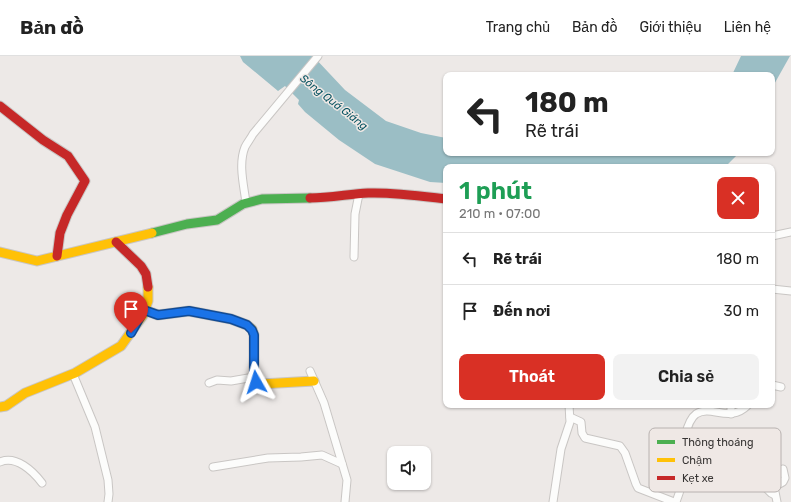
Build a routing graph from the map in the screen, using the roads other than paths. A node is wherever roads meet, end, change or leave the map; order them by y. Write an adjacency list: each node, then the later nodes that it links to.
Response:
1 (318, 56): 5 (street)
2 (0, 106): 10 (street)
3 (359, 194): 4 (street); 5 (street); 11 (street)
4 (443, 199)
5 (246, 203): 8 (street)
6 (791, 232): 7 (street)
7 (775, 235)
8 (116, 242): 10 (street); 14 (street)
9 (0, 252): 10 (street)
10 (57, 256)
11 (354, 257)
12 (775, 289): 13 (street)
13 (791, 291)
14 (144, 310): 16 (street); 17 (street)
15 (310, 371): 18 (street)
16 (73, 374): 22 (street); 36 (street)
17 (254, 377): 18 (street); 19 (street)
18 (314, 381): 30 (street)
19 (209, 383)
20 (775, 386): 21 (street)
21 (781, 388)
22 (0, 408)
23 (569, 408): 27 (street)
24 (731, 408): 26 (street)
25 (745, 408): 26 (street)
26 (731, 414): 28 (street)
27 (570, 417): 38 (street); 39 (street)
28 (688, 428)
29 (0, 462): 33 (street)
30 (342, 464): 31 (street); 37 (street)
31 (213, 467)
32 (783, 469): 34 (street)
33 (42, 483)
34 (781, 483)
35 (679, 492): 39 (street)
36 (108, 502)
37 (345, 502)
38 (553, 502)
39 (675, 502)

